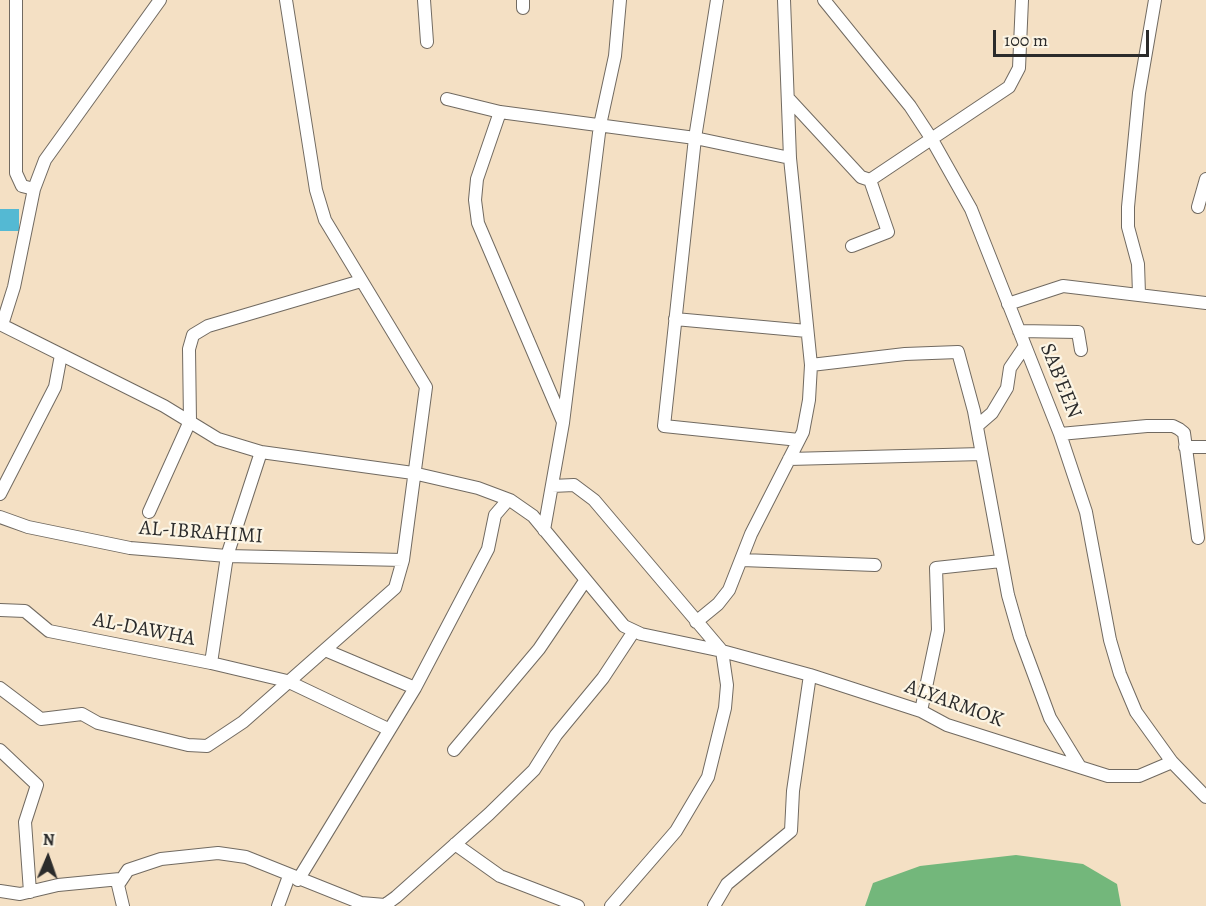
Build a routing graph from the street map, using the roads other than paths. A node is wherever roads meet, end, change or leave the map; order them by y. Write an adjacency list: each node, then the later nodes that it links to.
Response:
1 (16, 0): 21 (street)
2 (160, 0): 21 (street)
3 (286, 0): 24 (street)
4 (424, 0): 11 (street)
5 (620, 0): 15 (street)
6 (717, 0): 16 (street)
7 (784, 0): 12 (street)
8 (824, 0): 17 (street, SAB'EEN)
9 (1022, 0): 17 (street)
10 (1155, 0): 25 (street)
11 (427, 42)
12 (788, 98): 18 (street); 20 (street)
13 (447, 99): 14 (street)
14 (500, 112): 15 (street); 37 (street)
15 (600, 125): 16 (street); 37 (street)
16 (695, 138): 18 (street); 28 (street)
17 (931, 138): 20 (street); 27 (street, SAB'EEN)
18 (790, 158): 31 (street)
19 (1206, 179): 22 (street)
20 (870, 180): 23 (street)
21 (34, 189): 29 (street)
22 (1198, 207)
23 (852, 246)
24 (361, 281): 36 (street); 46 (street)
25 (1139, 294): 26 (street); 27 (street)
26 (1206, 303)
27 (1008, 304): 30 (street, SAB'EEN)
28 (675, 319): 31 (street); 40 (street)
29 (1, 325): 34 (street)
30 (1019, 331): 32 (street, SAB'EEN); 33 (street)
31 (807, 332): 35 (street)
32 (1025, 346): 38 (street); 39 (street, SAB'EEN)
33 (1081, 350)
34 (61, 355): 36 (street); 48 (street)
35 (811, 365): 38 (street); 40 (street)
36 (190, 421): 43 (street); 50 (street)
37 (563, 423): 47 (street)
38 (977, 426): 44 (street)
39 (1060, 434): 41 (street); 74 (street, SAB'EEN)
40 (798, 441): 45 (street)
41 (1185, 447): 42 (street); 53 (street)
42 (1206, 447)
43 (261, 452): 46 (street); 54 (street)
44 (982, 454): 45 (street); 57 (street)
45 (789, 459): 56 (street)
46 (413, 473): 49 (street); 55 (street)
47 (552, 486): 52 (street); 61 (street)
48 (0, 494)
49 (508, 500): 52 (street, ALYARMOK); 69 (street)
50 (149, 512)
51 (0, 517): 54 (street, AL-IBRAHIMI)
52 (544, 530): 59 (street, ALYARMOK)
53 (1198, 538)
54 (227, 556): 55 (street, AL-IBRAHIMI); 65 (street)
55 (403, 560): 63 (street)
56 (742, 560): 58 (street); 61 (street)
57 (1002, 561): 70 (street); 75 (street)
58 (875, 565)
59 (585, 581): 62 (street, ALYARMOK); 73 (street)
60 (0, 610): 65 (street, AL-DAWHA)
61 (696, 622): 64 (street)
62 (634, 631): 64 (street, ALYARMOK); 77 (street)
63 (325, 650): 67 (street); 69 (street)
64 (722, 651): 66 (street, ALYARMOK); 85 (street)
65 (211, 663): 67 (street, AL-DAWHA)
66 (810, 675): 70 (street, ALYARMOK); 86 (street)
67 (287, 681): 68 (street); 71 (street, AL-DAWHA)
68 (0, 688)
69 (415, 688): 71 (street)
70 (921, 711): 75 (street, ALYARMOK)
71 (388, 729): 78 (street)
72 (0, 750): 81 (street)
73 (454, 750)
74 (1172, 762): 75 (street, ALYARMOK); 76 (street, SAB'EEN)
75 (1080, 767)
76 (1203, 790)
77 (455, 844): 78 (street); 84 (street)
78 (294, 878): 79 (street); 83 (street)
79 (120, 879): 81 (street); 82 (street)
80 (0, 891): 81 (street)
81 (30, 892)
82 (123, 906)
83 (278, 906)
84 (578, 906)
85 (611, 906)
86 (714, 906)

